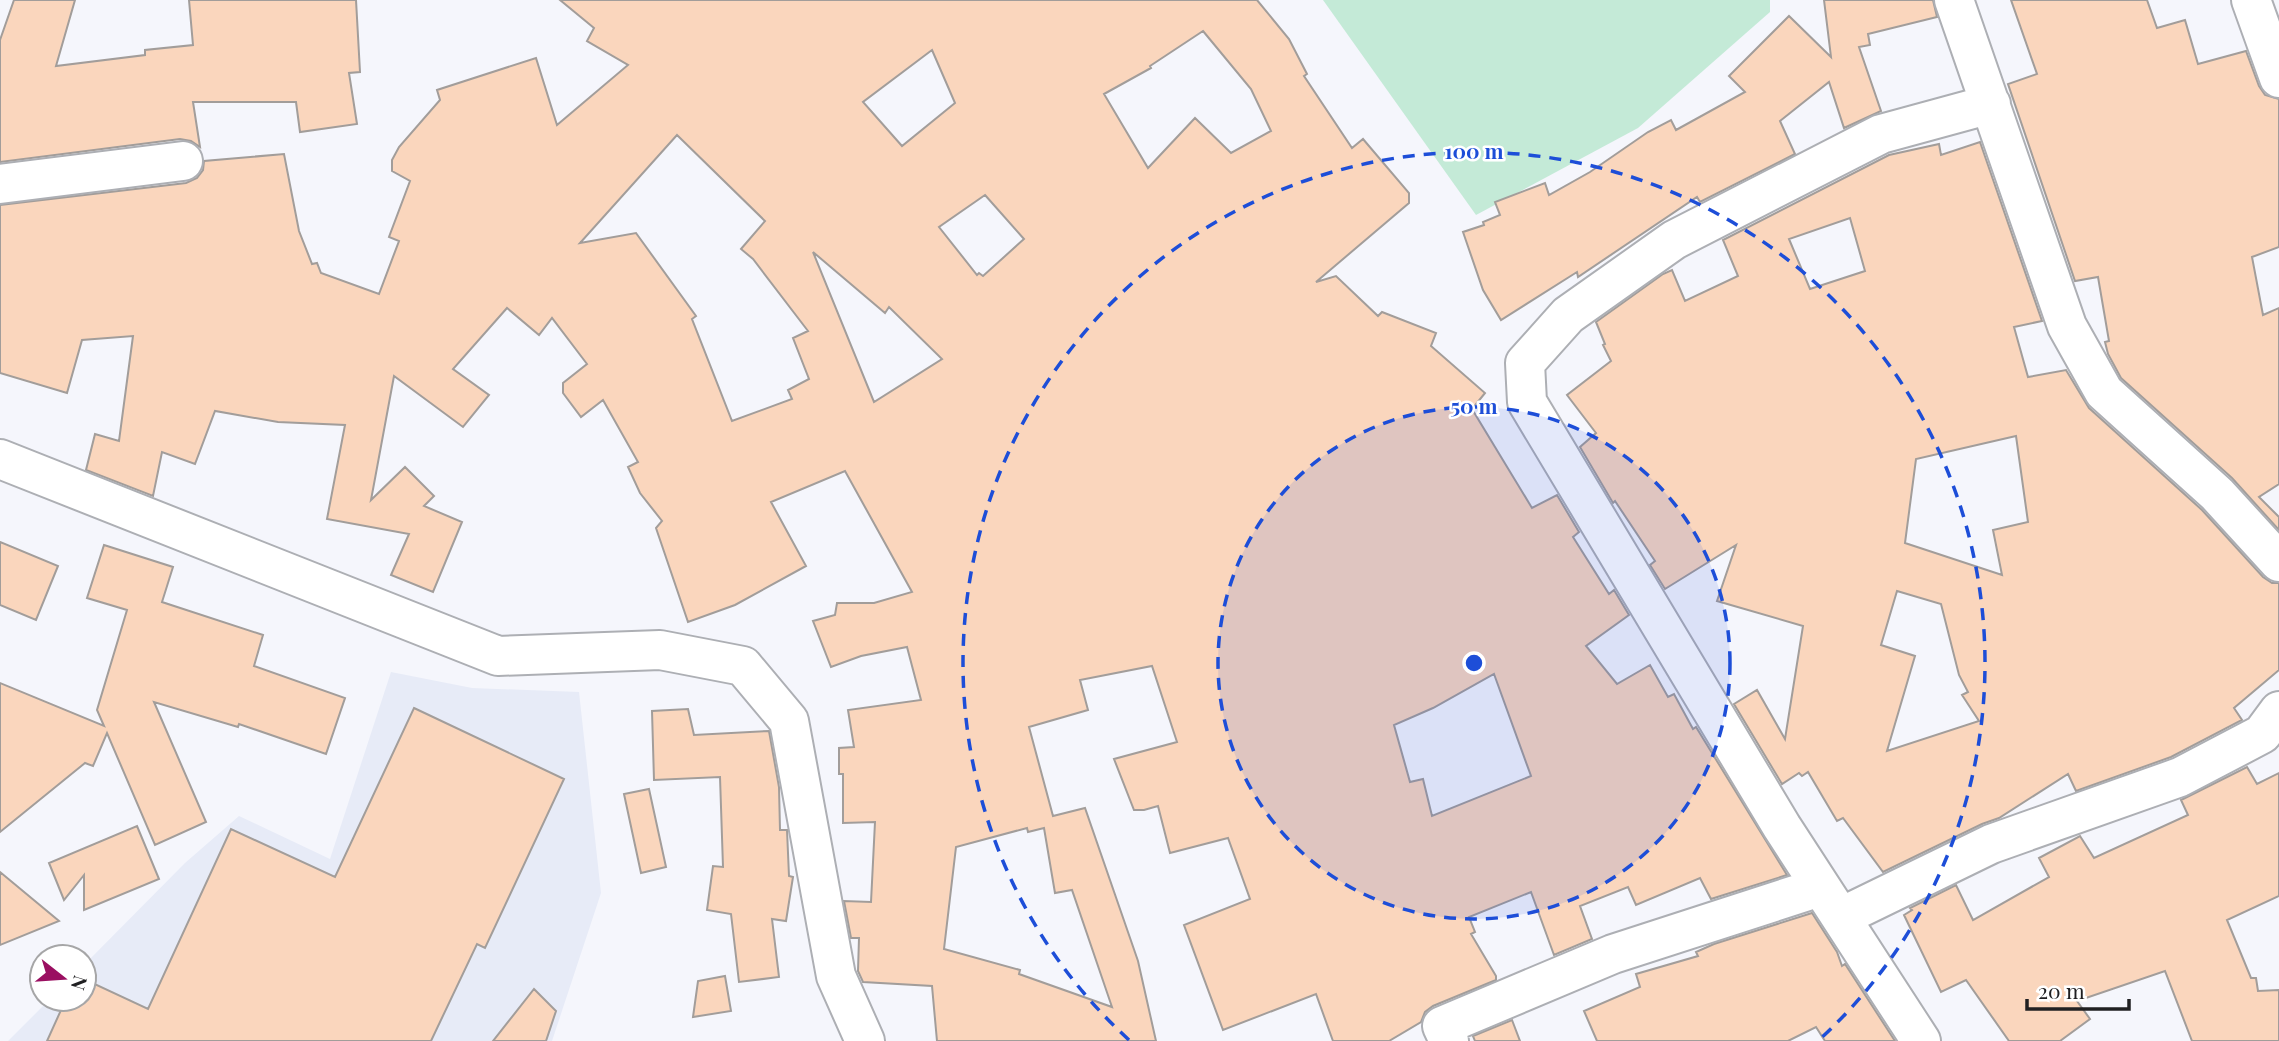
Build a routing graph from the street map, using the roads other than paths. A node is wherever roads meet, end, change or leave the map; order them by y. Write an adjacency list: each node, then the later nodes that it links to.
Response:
1 (1954, 0): 4 (street)
2 (2251, 0): 3 (street)
3 (2279, 78)
4 (1991, 104): 8 (street); 10 (street)
5 (183, 161): 6 (street)
6 (0, 184)
7 (0, 459): 11 (street)
8 (2279, 562)
9 (2279, 711): 10 (street)
10 (1831, 902): 12 (street); 13 (street)
11 (865, 1041)
12 (1449, 1041)
13 (1922, 1041)

